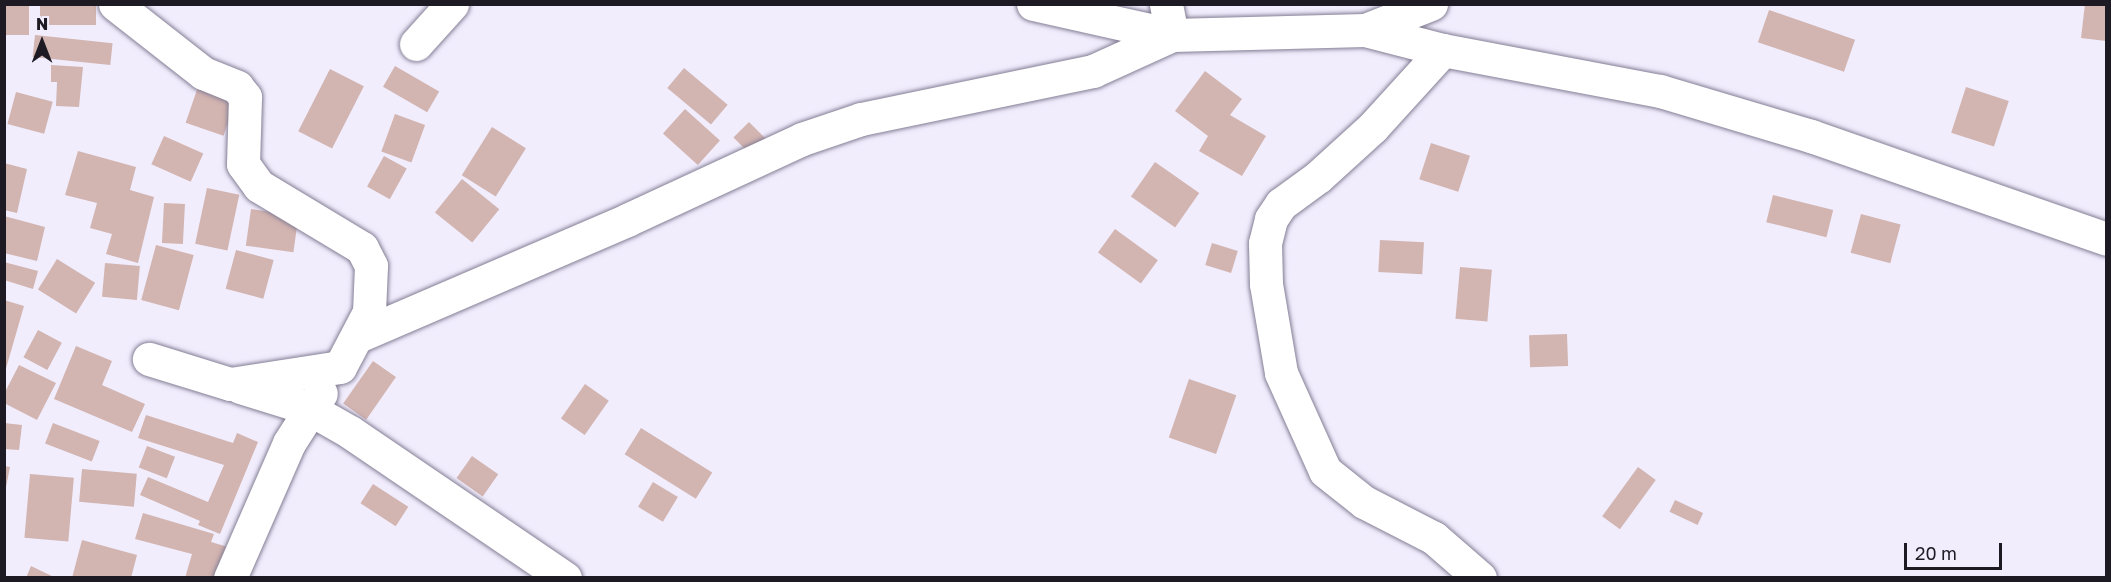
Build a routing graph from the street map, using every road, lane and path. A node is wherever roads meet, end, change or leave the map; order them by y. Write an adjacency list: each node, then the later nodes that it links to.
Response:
1 (115, 4): 10 (street)
2 (452, 4): 7 (street)
3 (1033, 4): 5 (street)
4 (1431, 4): 6 (street)
5 (1169, 20): 6 (street); 10 (street)
6 (1365, 30): 8 (street)
7 (416, 44)
8 (1443, 50): 9 (street); 17 (street)
9 (2106, 239)
10 (358, 336): 12 (street)
11 (149, 359): 13 (street)
12 (340, 368): 13 (street); 14 (street)
13 (230, 384): 14 (street)
14 (308, 408): 15 (street); 16 (street)
15 (230, 578)
16 (565, 578)
17 (1480, 578)

